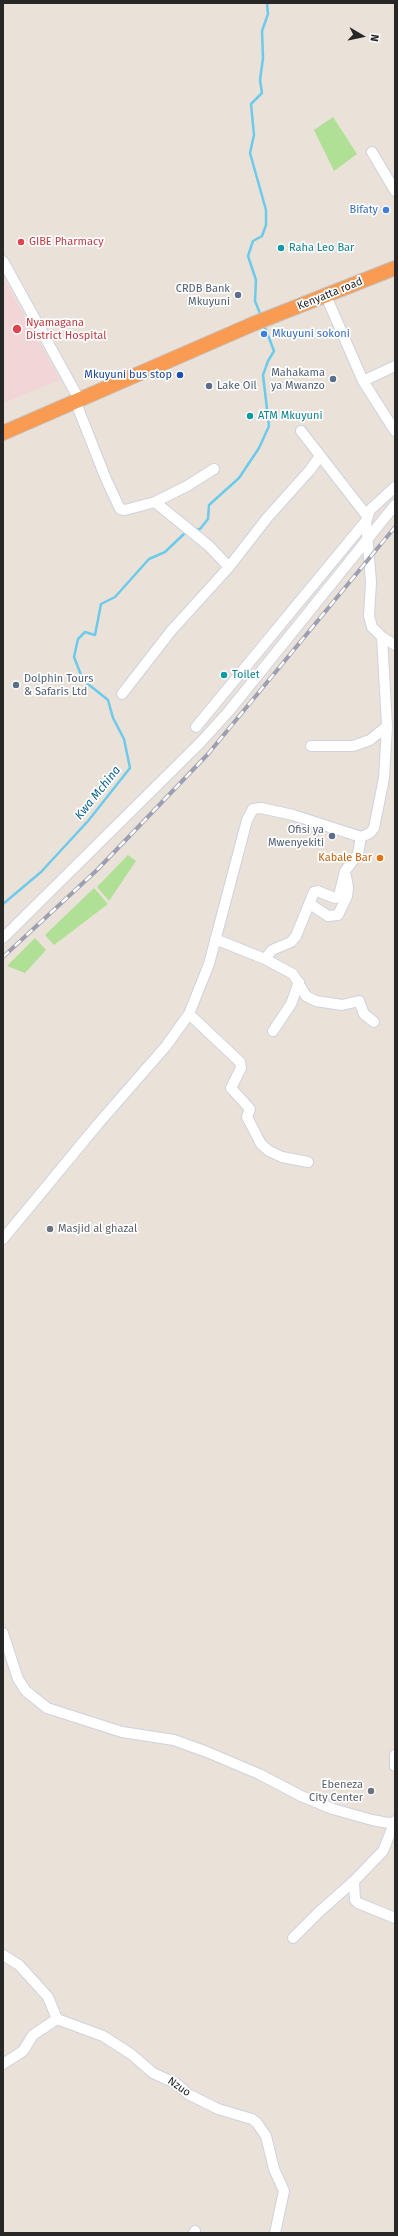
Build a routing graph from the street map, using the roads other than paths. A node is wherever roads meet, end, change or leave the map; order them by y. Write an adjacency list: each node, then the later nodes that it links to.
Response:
1 (372, 152): 2 (street)
2 (395, 191)
3 (3, 261): 8 (street)
4 (395, 268): 5 (highway, Kenyatta road)
5 (326, 296): 7 (street); 8 (highway, Kenyatta road)
6 (395, 366): 7 (street)
7 (364, 381): 10 (street)
8 (78, 402): 11 (highway, Kenyatta road); 15 (street)
9 (301, 431): 12 (street)
10 (395, 431)
11 (3, 433)
12 (320, 456): 17 (street); 19 (street)
13 (214, 469): 15 (street)
14 (395, 487): 17 (street)
15 (155, 502): 19 (street)
16 (395, 505): 18 (street)
17 (367, 518): 18 (street); 24 (street)
18 (367, 539): 20 (street); 29 (street)
19 (229, 567): 22 (street)
20 (382, 637): 21 (street); 23 (street)
21 (395, 644)
22 (122, 694)
23 (387, 726): 25 (street); 26 (street)
24 (196, 727)
25 (311, 746)
26 (361, 837): 27 (street); 30 (street)
27 (347, 868): 28 (street); 28 (street)
28 (310, 904): 31 (street)
29 (3, 938)
30 (215, 939): 31 (street); 33 (street)
31 (265, 959): 32 (street)
32 (299, 982): 34 (street); 35 (street)
33 (189, 1014): 36 (street); 37 (street)
34 (374, 1022)
35 (273, 1031)
36 (308, 1162)
37 (3, 1239)
38 (3, 1633): 41 (street)
39 (395, 1755): 40 (street)
40 (395, 1766)
41 (394, 1822): 42 (street)
42 (354, 1882): 43 (street); 44 (street)
43 (395, 1918)
44 (293, 1938)
45 (3, 1955): 46 (street)
46 (56, 2019): 47 (street); 48 (street, Nzuo)
47 (3, 2064)
48 (275, 2233)

